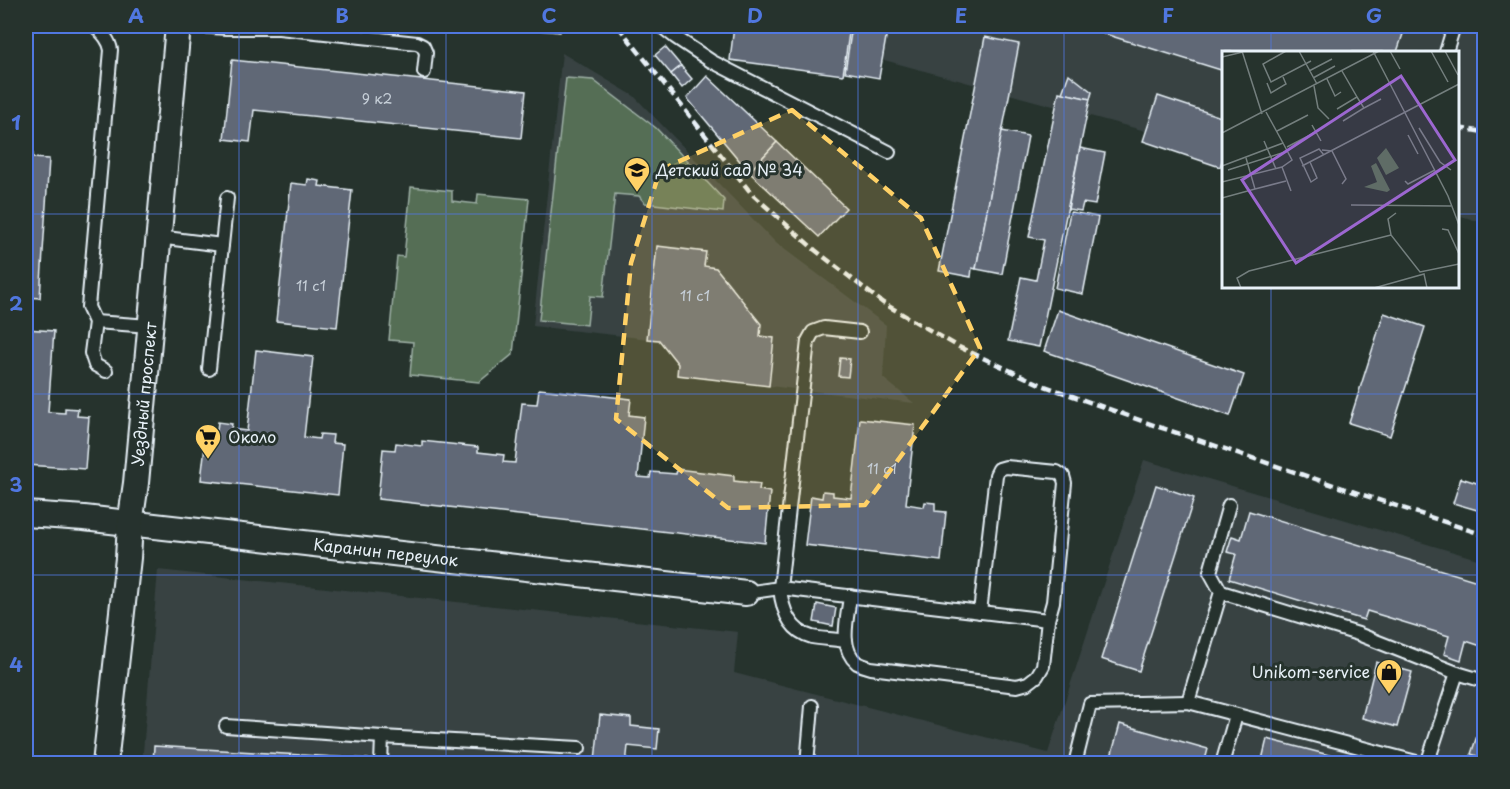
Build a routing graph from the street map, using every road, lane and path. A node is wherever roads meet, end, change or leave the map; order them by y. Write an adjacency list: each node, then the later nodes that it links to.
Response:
1 (94, 26): 12 (lane)
2 (178, 26): 10 (street, Уездный проспект)
3 (198, 26): 7 (lane)
4 (661, 26): 8 (lane)
5 (1454, 26): 6 (lane)
6 (1446, 51)
7 (424, 72)
8 (889, 152)
9 (227, 198): 11 (lane)
10 (158, 237): 11 (lane); 13 (street, Уездный проспект)
11 (222, 245): 15 (lane)
12 (95, 322): 13 (lane); 16 (lane)
13 (150, 326): 19 (street, Уездный проспект)
14 (860, 332): 20 (lane)
15 (208, 369)
16 (106, 370)
17 (1229, 505): 21 (lane)
18 (26, 514): 19 (street, Каранин переулок)
19 (130, 524): 22 (street, Каранин переулок); 35 (street, Уездный проспект)
20 (780, 588): 22 (lane); 23 (lane); 26 (lane)
21 (1221, 592): 27 (lane); 29 (lane)
22 (746, 593)
23 (850, 596): 24 (lane); 26 (lane)
24 (980, 612): 25 (lane); 25 (lane)
25 (1048, 620): 26 (lane)
26 (845, 640)
27 (1457, 673): 28 (lane); 40 (lane)
28 (1485, 681)
29 (1188, 702): 31 (lane); 38 (lane)
30 (812, 706): 37 (lane)
31 (1236, 715): 39 (lane); 40 (lane)
32 (226, 726): 33 (lane)
33 (382, 737): 34 (lane); 36 (lane)
34 (579, 748)
35 (105, 764)
36 (381, 764)
37 (807, 764)
38 (1075, 764)
39 (1222, 764)
40 (1426, 764)

